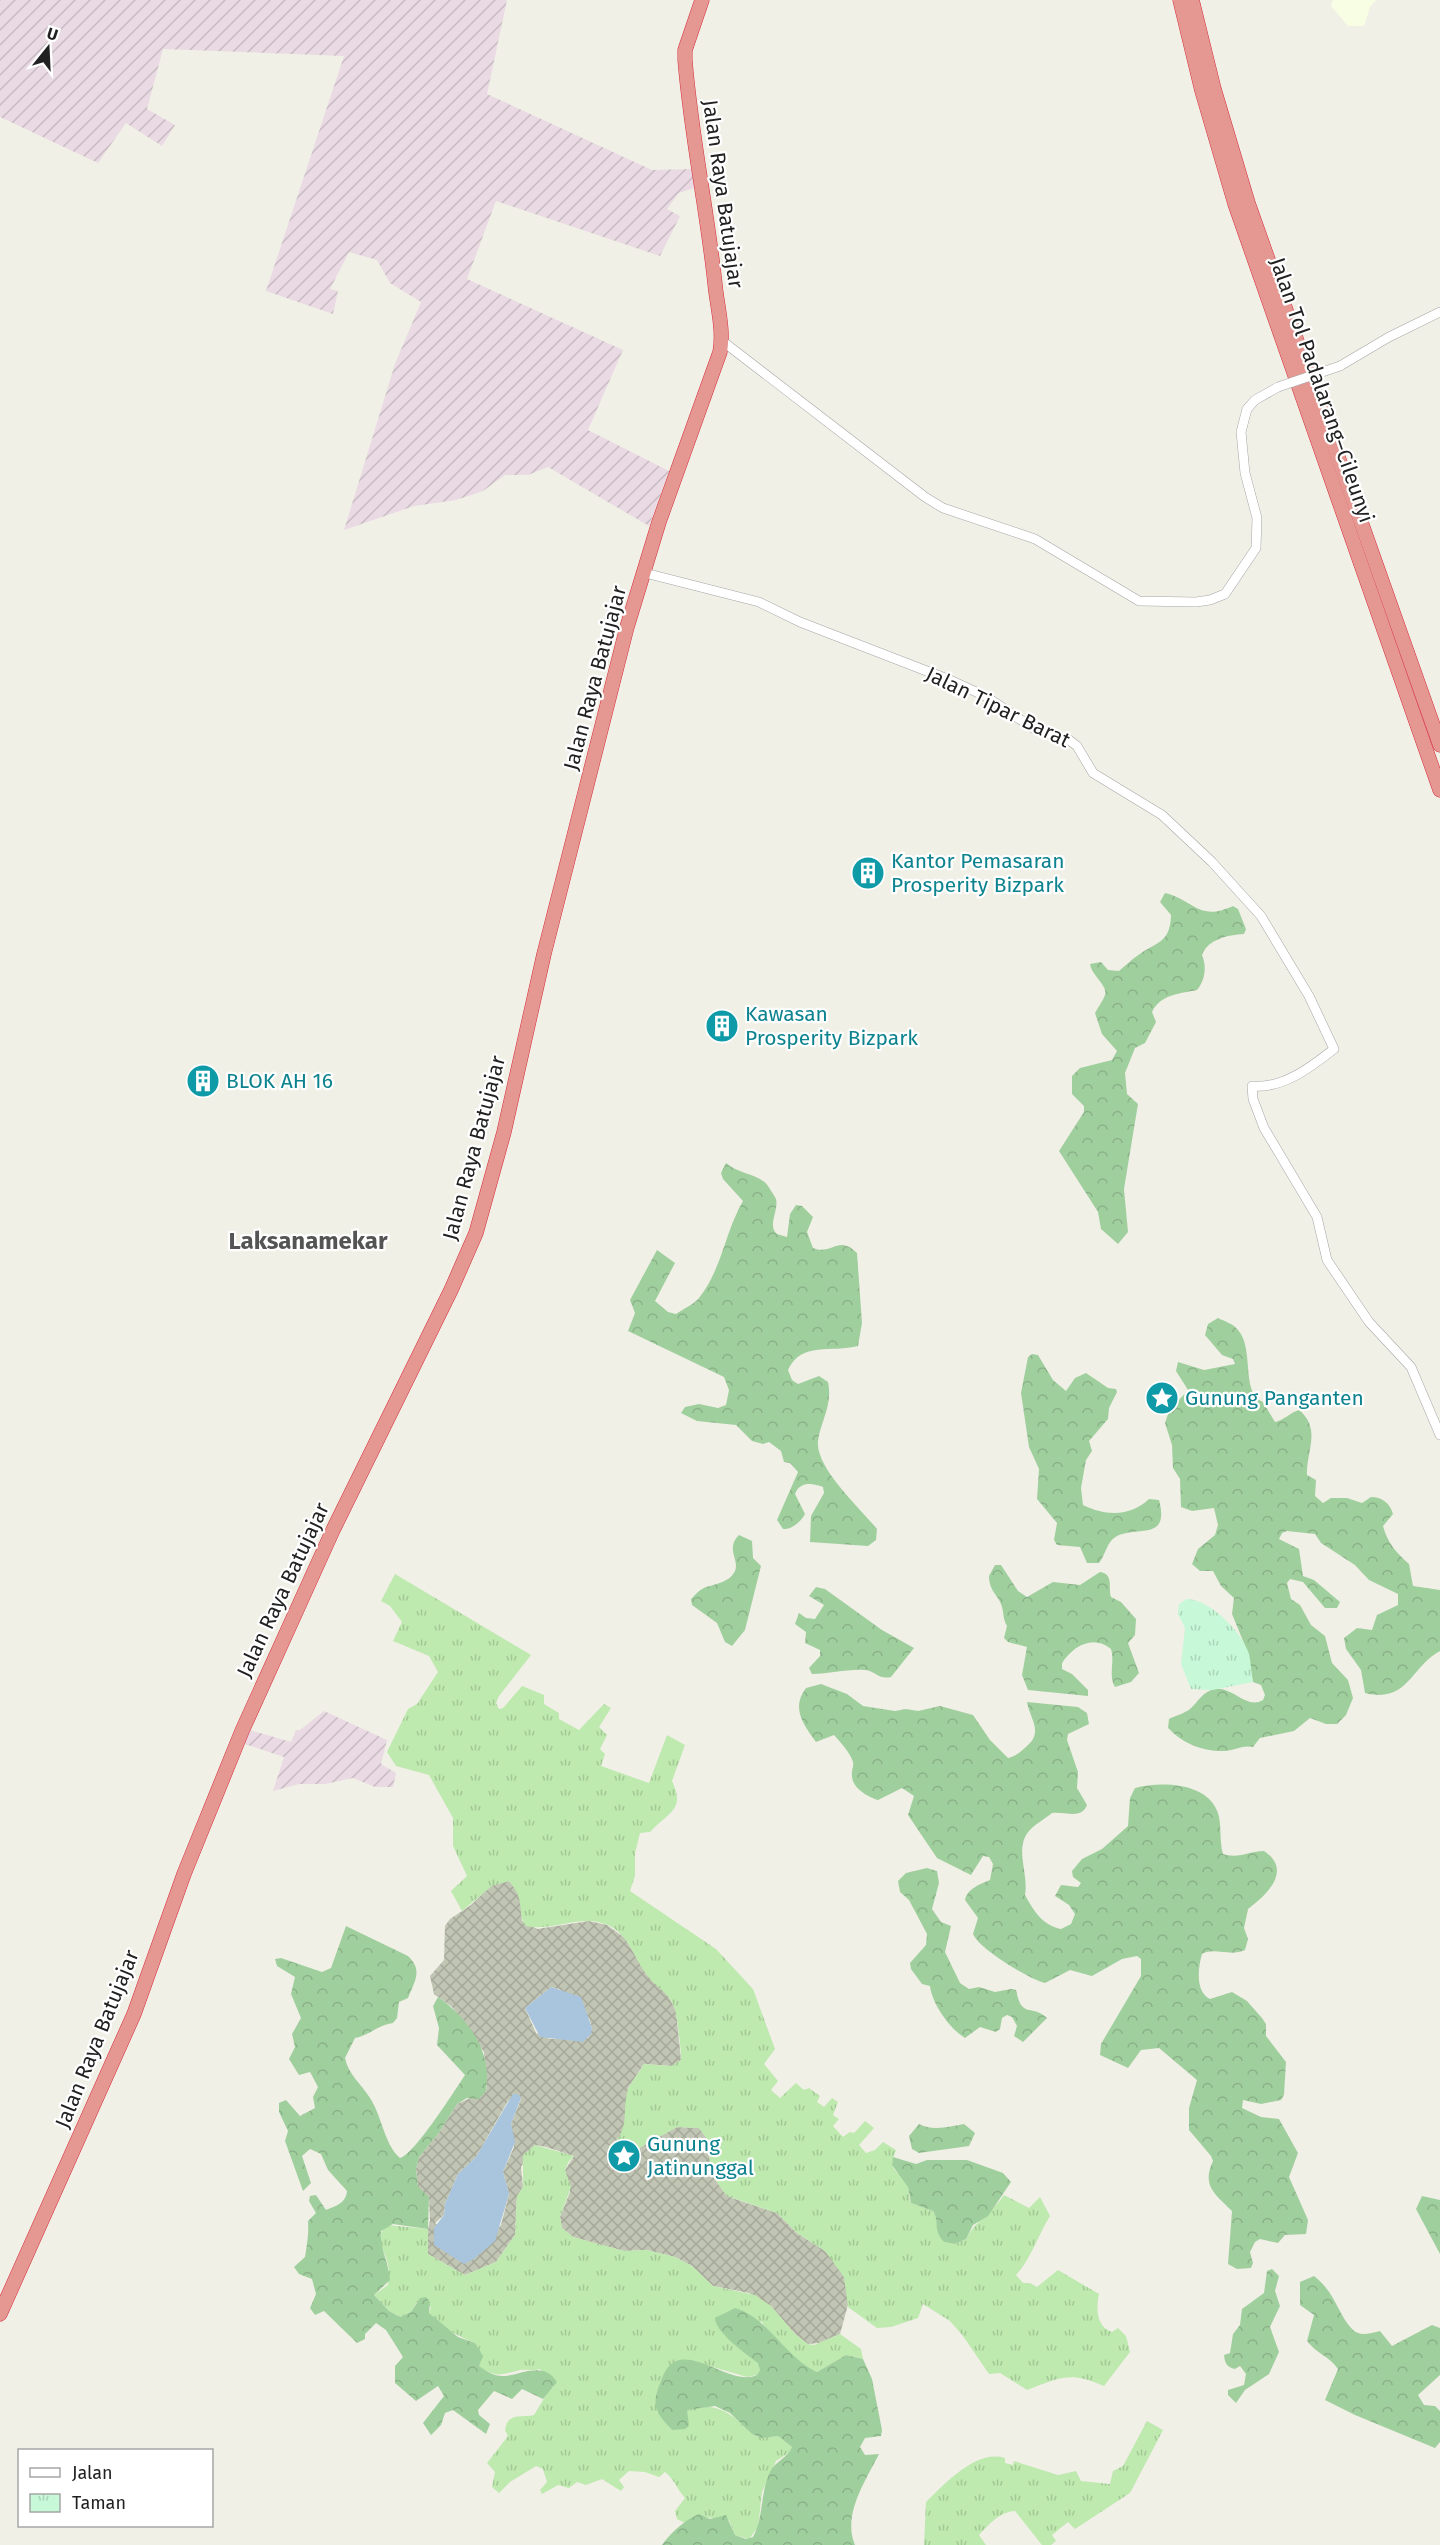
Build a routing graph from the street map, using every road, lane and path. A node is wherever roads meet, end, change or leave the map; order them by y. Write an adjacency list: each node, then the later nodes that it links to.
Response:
1 (702, 0): 5 (highway, Jalan Raya Batujajar)
2 (1180, 0): 8 (highway, Jalan Tol Padalarang–Cileunyi)
3 (1192, 0): 7 (highway, Jalan Tol Padalarang–Cileunyi)
4 (1440, 312): 5 (street, bridge)
5 (721, 340): 6 (highway, Jalan Raya Batujajar)
6 (645, 573): 9 (street, Jalan Tipar Barat); 10 (highway, Jalan Raya Batujajar)
7 (1440, 746)
8 (1440, 790)
9 (1440, 1435)
10 (0, 2314)

